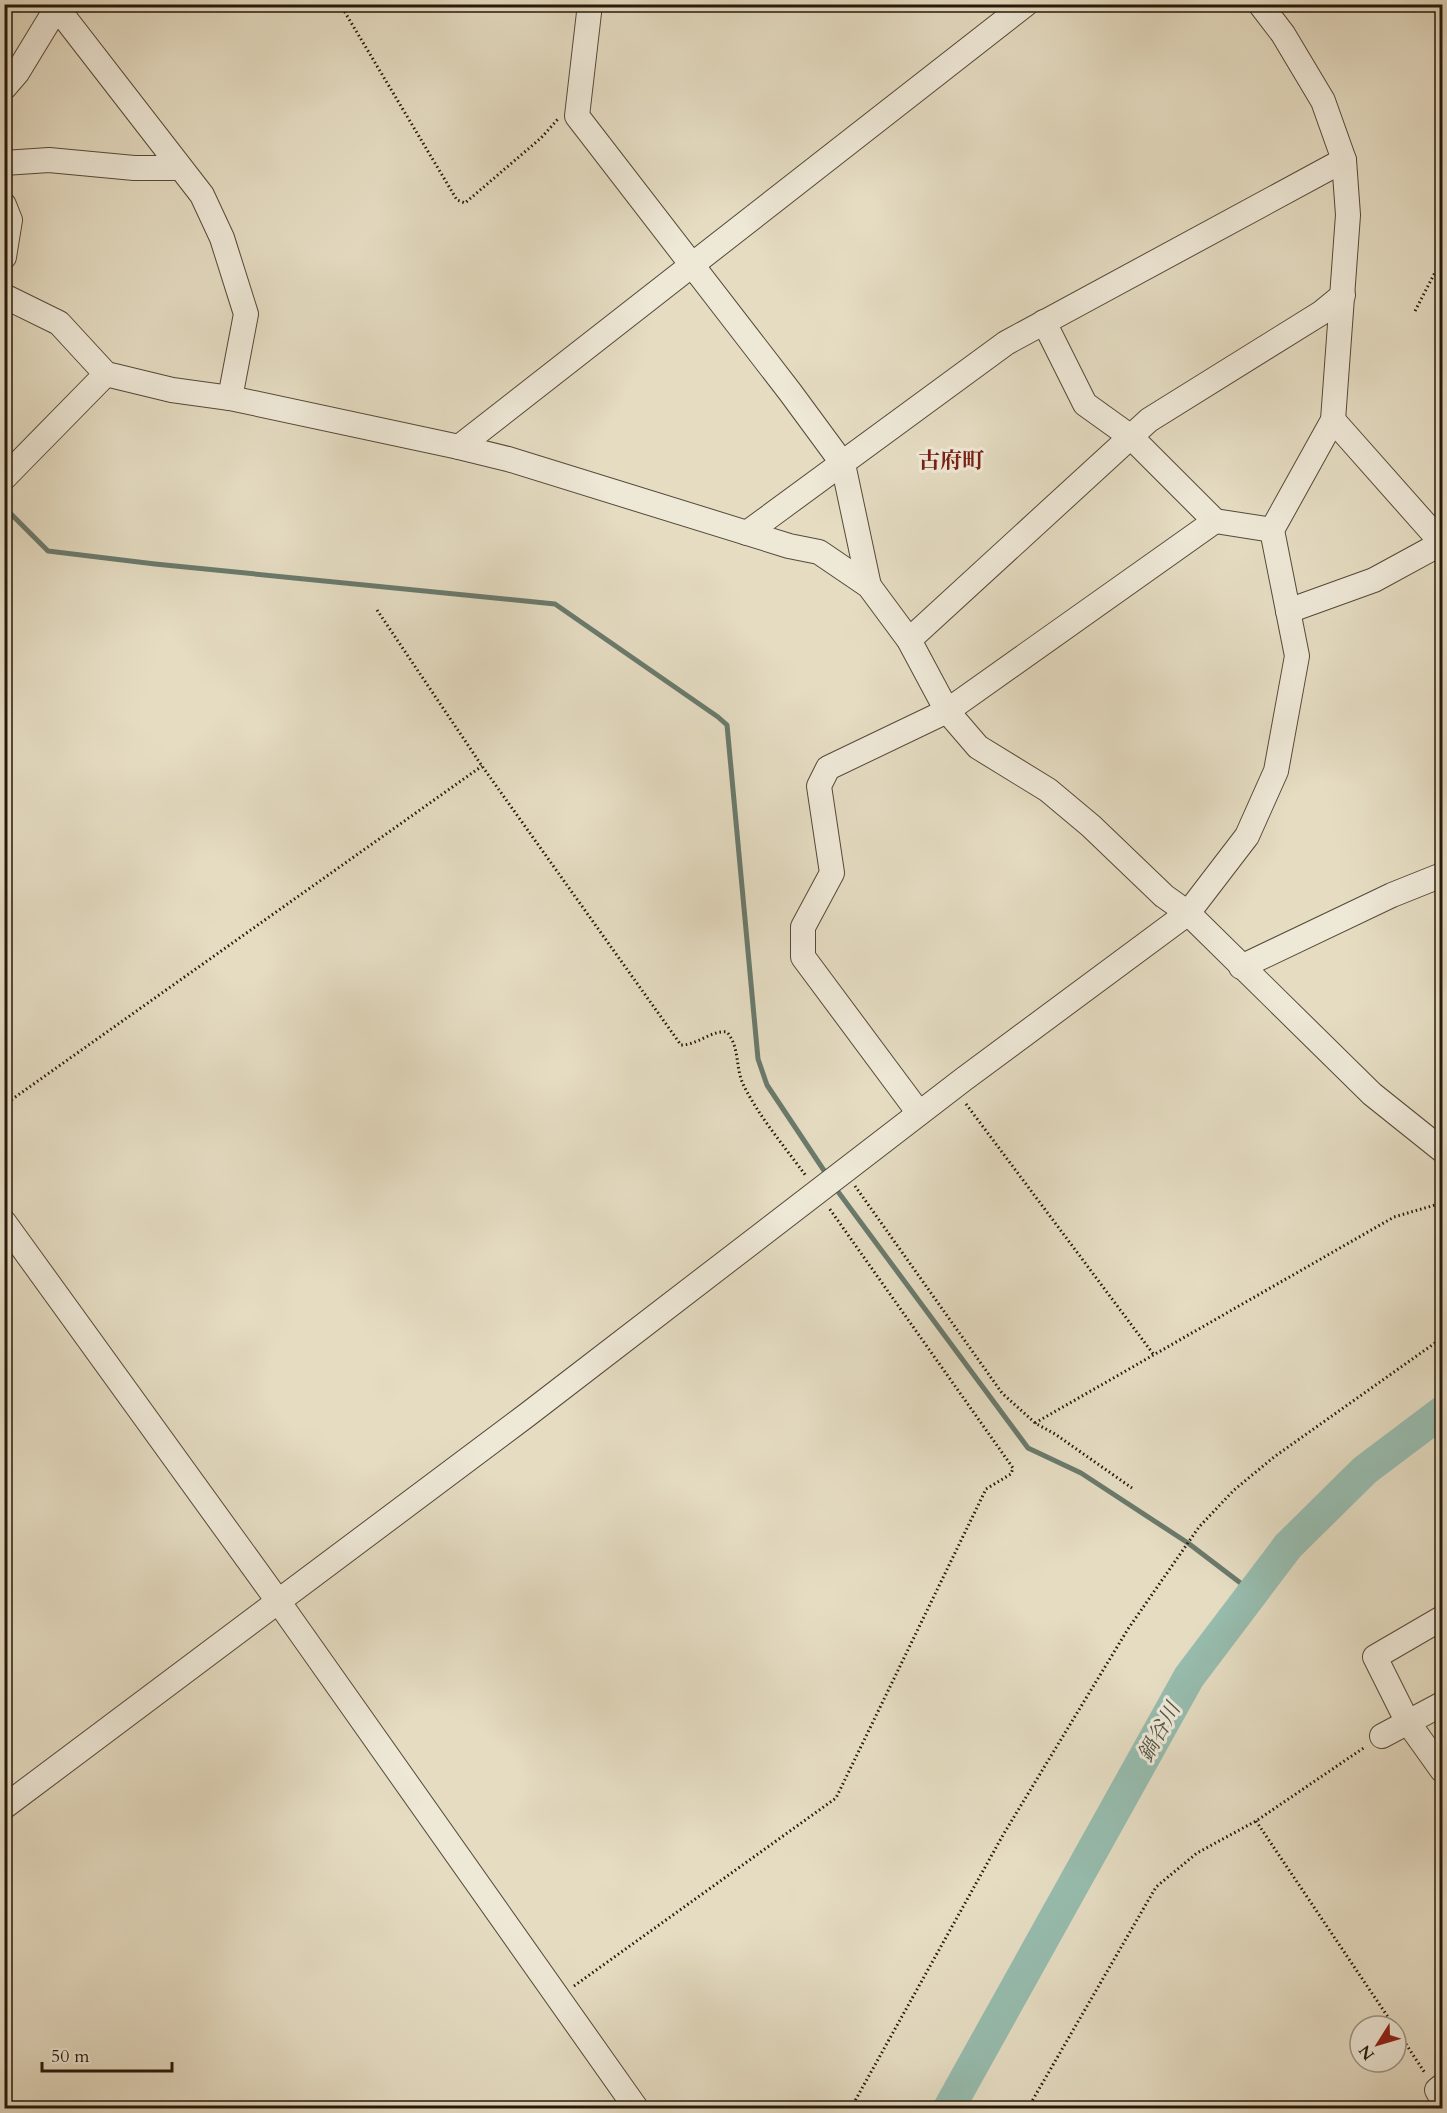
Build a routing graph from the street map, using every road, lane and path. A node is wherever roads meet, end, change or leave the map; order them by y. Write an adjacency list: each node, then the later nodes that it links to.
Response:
1 (340, 4): 7 (path)
2 (590, 4): 7 (street)
3 (1026, 4): 14 (street)
4 (1260, 4): 8 (street)
5 (56, 5): 6 (street); 10 (street)
6 (4, 88)
7 (579, 96): 14 (street)
8 (1344, 160): 15 (street); 18 (street)
9 (4, 163): 10 (street)
10 (180, 168): 20 (street)
11 (4, 205): 12 (street)
12 (4, 257)
13 (1443, 259): 17 (path)
14 (692, 266): 23 (street); 24 (street)
15 (1343, 294): 21 (street); 22 (street)
16 (4, 296): 19 (street)
17 (1415, 311)
18 (1044, 322): 22 (street); 24 (street)
19 (106, 374): 20 (street); 25 (street)
20 (230, 398): 23 (street)
21 (1333, 420): 27 (street); 31 (street)
22 (1131, 437): 26 (street); 32 (street)
23 (459, 447): 28 (street)
24 (843, 464): 28 (street); 29 (street)
25 (4, 477)
26 (1215, 521): 27 (street); 33 (street)
27 (1272, 530): 31 (street)
28 (747, 533): 29 (street)
29 (868, 586): 32 (street)
30 (377, 610): 34 (path)
31 (1288, 612): 36 (street)
32 (909, 640): 33 (street)
33 (947, 711): 36 (street); 40 (street)
34 (482, 766): 39 (path); 43 (path)
35 (1443, 875): 37 (street)
36 (1188, 913): 37 (street); 38 (street)
37 (1241, 967): 41 (street)
38 (954, 1088): 40 (street); 47 (path)
39 (4, 1105)
40 (920, 1113): 42 (street)
41 (1443, 1150)
42 (844, 1171): 43 (street); 48 (path)
43 (817, 1191): 50 (street); 58 (path)
44 (1443, 1203): 47 (path)
45 (4, 1222): 50 (street)
46 (1443, 1338): 63 (path)
47 (1154, 1355): 48 (path)
48 (1035, 1423): 49 (path)
49 (1132, 1488)
50 (278, 1601): 56 (street); 58 (street)
51 (1443, 1618): 53 (street)
52 (1443, 1704): 53 (street)
53 (1407, 1721): 54 (street); 55 (street)
54 (1382, 1736): 57 (path)
55 (1443, 1770)
56 (4, 1807)
57 (1256, 1821): 59 (path); 64 (path)
58 (558, 1998): 62 (street)
59 (1386, 2014)
60 (1408, 2046): 61 (path)
61 (1441, 2091)
62 (636, 2109)
63 (851, 2109)
64 (1028, 2109)

